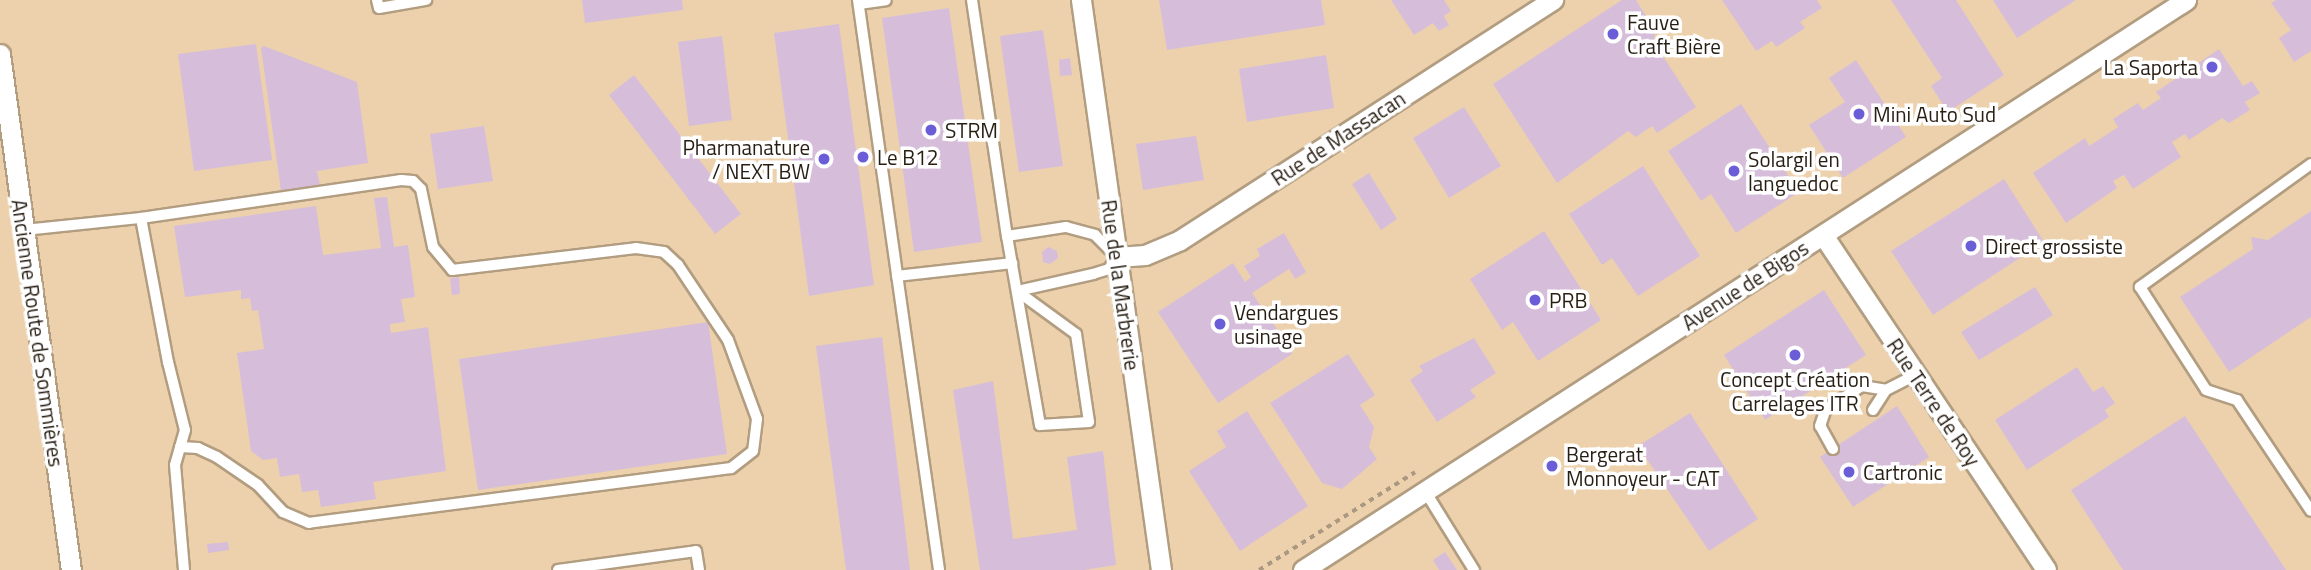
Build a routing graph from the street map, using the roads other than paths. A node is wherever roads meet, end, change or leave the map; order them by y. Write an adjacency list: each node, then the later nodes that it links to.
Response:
1 (377, 0): 2 (lane)
2 (426, 0)
3 (886, 0): 8 (lane)
4 (972, 0): 14 (lane)
5 (1081, 0): 15 (street, Rue de la Marbrerie)
6 (1553, 0): 15 (street, Rue de Massacan)
7 (2186, 0): 13 (street, Avenue de Bigos)
8 (858, 2): 17 (lane)
9 (0, 54): 12 (street, Ancienne Route de Sommières)
10 (2311, 164): 25 (lane)
11 (141, 218): 12 (lane); 22 (lane); 22 (lane)
12 (24, 230): 26 (street, Ancienne Route de Sommières)
13 (1823, 235): 19 (street, Rue Terre de Roy); 24 (street, Avenue de Bigos)
14 (1007, 236): 15 (lane); 16 (lane)
15 (1117, 257): 18 (lane); 31 (street, Rue de la Marbrerie)
16 (1012, 263): 17 (lane); 18 (lane)
17 (897, 276): 30 (lane)
18 (1017, 291): 18 (lane)
19 (1916, 375): 20 (lane); 34 (street, Rue Terre de Roy)
20 (1886, 390): 21 (lane); 23 (lane)
21 (1872, 410)
22 (180, 447): 27 (lane)
23 (1833, 449)
24 (1425, 491): 32 (street, Avenue de Bigos); 33 (lane)
25 (2311, 511)
26 (71, 570)
27 (184, 570)
28 (558, 570): 29 (lane)
29 (699, 570)
30 (939, 570)
31 (1161, 570)
32 (1303, 570)
33 (1474, 570)
34 (2046, 570)

